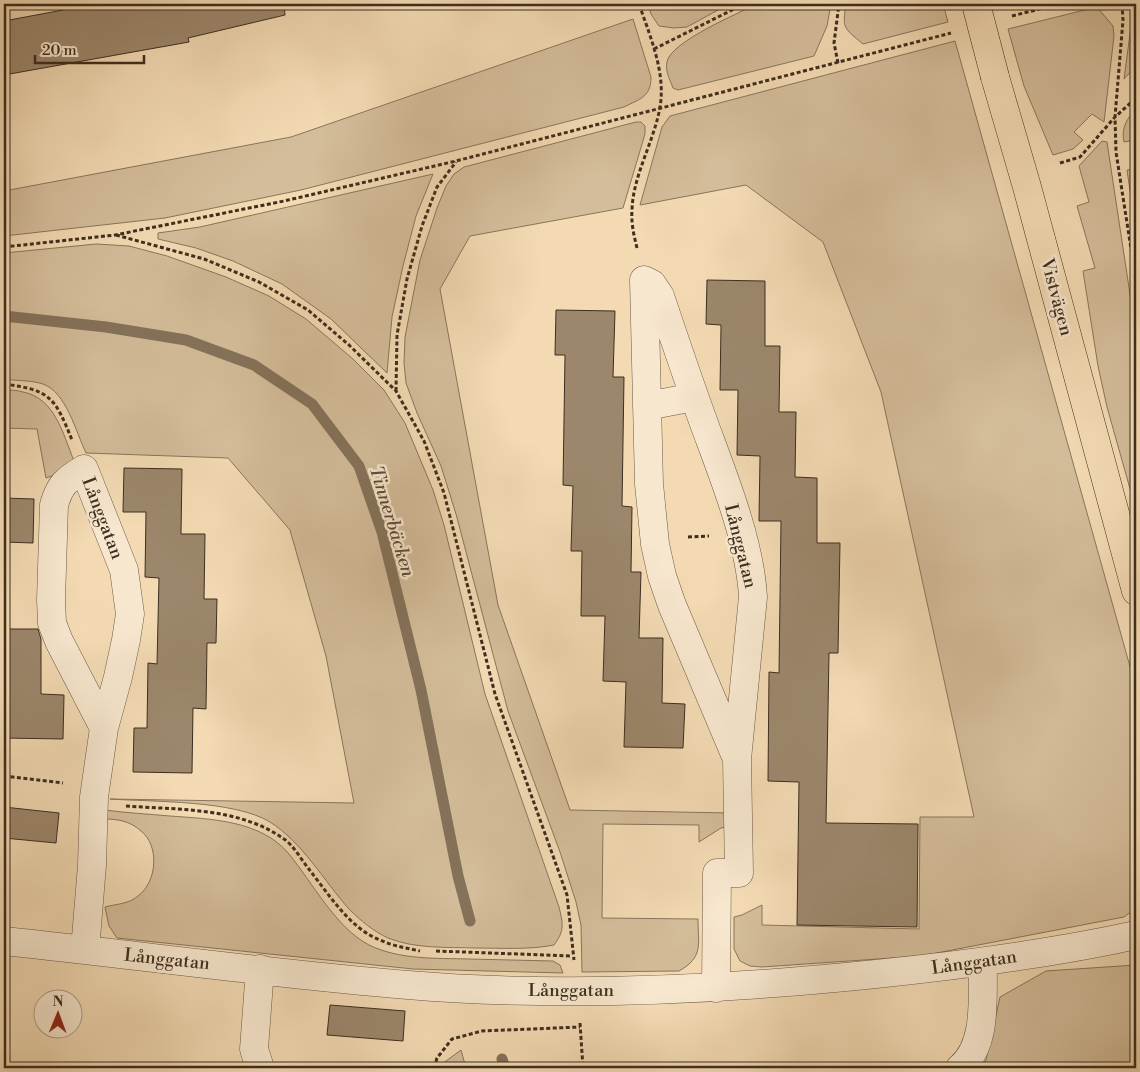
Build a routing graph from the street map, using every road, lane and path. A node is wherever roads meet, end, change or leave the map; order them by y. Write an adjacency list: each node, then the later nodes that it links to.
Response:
1 (639, 4): 9 (path)
2 (744, 4): 9 (path)
3 (839, 4): 10 (path)
4 (976, 4): 27 (main road, Vistvägen, bridge)
5 (1059, 4): 7 (path)
6 (1122, 4): 13 (path)
7 (1009, 17)
8 (952, 32): 10 (path)
9 (654, 49): 12 (path)
10 (838, 63): 12 (path)
11 (1136, 98): 13 (path)
12 (660, 108): 14 (path); 18 (path)
13 (1115, 117): 15 (path); 19 (path)
14 (456, 162): 16 (path); 21 (path)
15 (1060, 163)
16 (115, 235): 17 (path); 21 (path)
17 (4, 247)
18 (644, 280): 22 (street, Långgatan); 23 (street, Långgatan)
19 (1136, 281)
20 (4, 384): 24 (path)
21 (396, 391): 37 (path)
22 (694, 398): 23 (street); 25 (street, Långgatan)
23 (647, 406): 26 (street, Långgatan)
24 (84, 469): 28 (street, Långgatan); 28 (street, Långgatan)
25 (742, 537): 26 (path); 29 (street, Långgatan)
26 (655, 544): 29 (street, Långgatan)
27 (1136, 591)
28 (104, 728): 31 (street, Långgatan)
29 (737, 759): 40 (street, Långgatan)
30 (4, 776): 31 (path)
31 (94, 798): 34 (street, Långgatan); 35 (path)
32 (1136, 935): 38 (street, Långgatan)
33 (4, 941): 34 (street, Långgatan)
34 (85, 950): 39 (street, Långgatan)
35 (421, 951)
36 (431, 951): 37 (path)
37 (574, 956): 41 (path)
38 (983, 962): 40 (street, Långgatan); 46 (street)
39 (260, 969): 41 (street, Långgatan); 43 (street)
40 (716, 988): 41 (street, Långgatan)
41 (577, 990): 42 (path)
42 (580, 1027): 44 (path); 45 (path)
43 (257, 1059)
44 (434, 1068)
45 (583, 1068)
46 (960, 1068)

